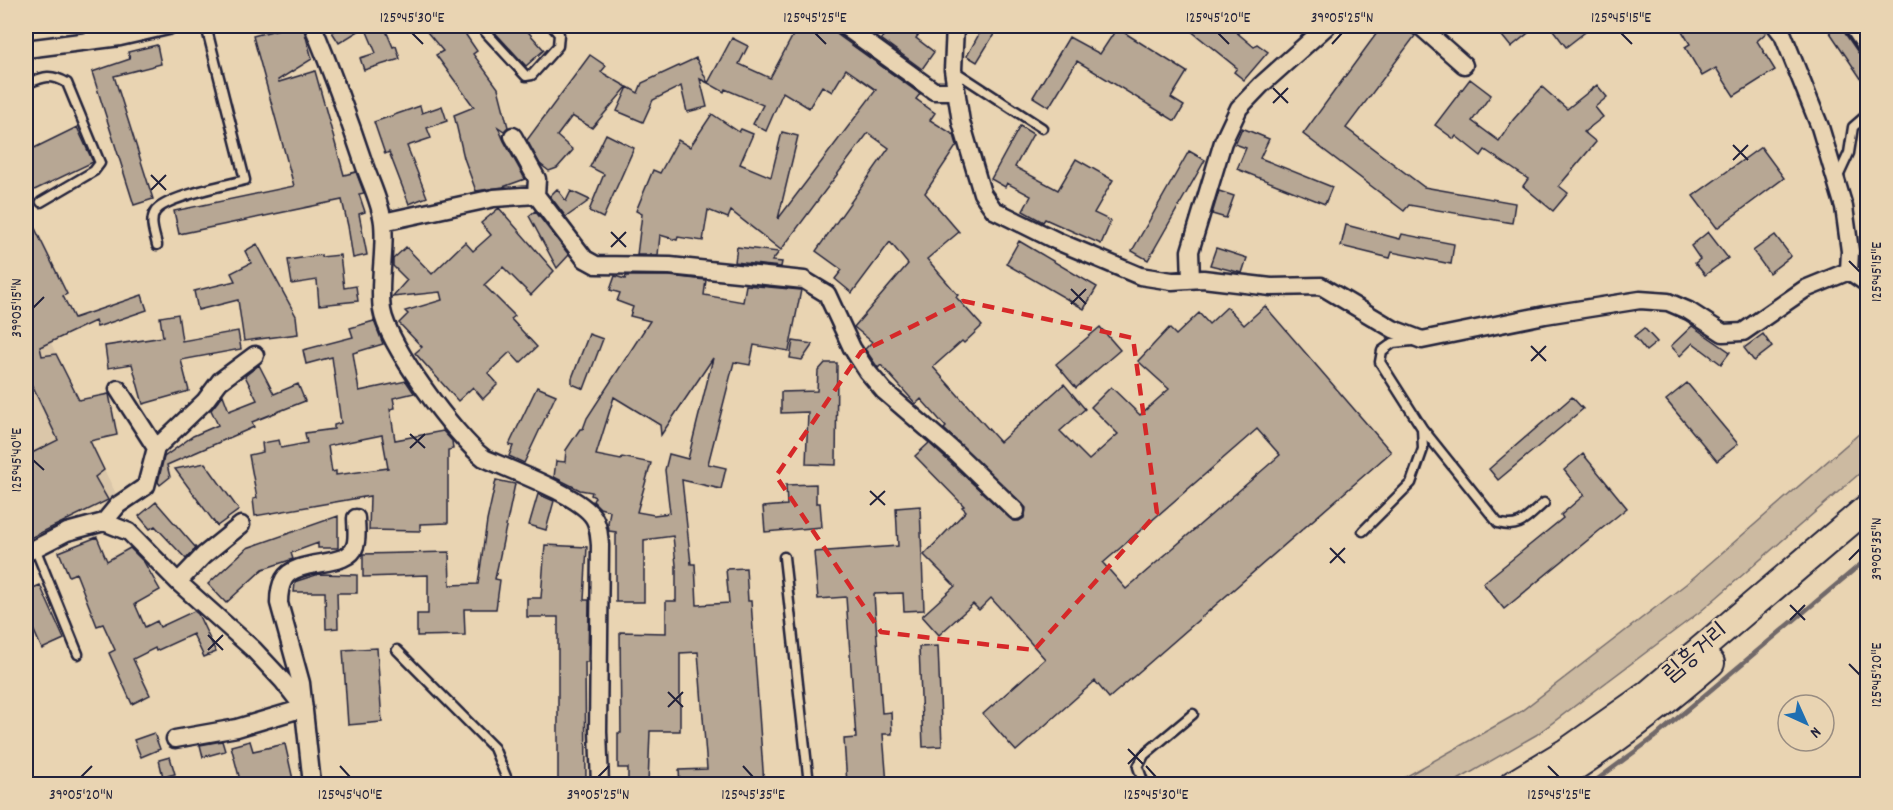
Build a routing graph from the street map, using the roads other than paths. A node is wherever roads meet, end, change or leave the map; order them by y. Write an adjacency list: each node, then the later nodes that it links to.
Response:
1 (168, 26): 12 (street)
2 (206, 26): 25 (lane)
3 (313, 26): 24 (street)
4 (480, 26): 5 (lane)
5 (552, 26)
6 (844, 26): 17 (street)
7 (956, 26): 15 (street)
8 (1327, 26): 27 (street)
9 (1420, 26): 14 (street)
10 (1776, 26): 21 (street)
11 (1848, 26): 13 (lane)
12 (26, 49)
13 (1868, 56)
14 (1464, 65)
15 (953, 70): 17 (street); 19 (lane)
16 (26, 84): 23 (lane)
17 (956, 91): 27 (street)
18 (1868, 114): 21 (lane)
19 (1042, 128)
20 (513, 136): 22 (street)
21 (1835, 182): 26 (street)
22 (536, 195): 24 (street); 36 (street)
23 (41, 202)
24 (383, 222): 52 (street)
25 (157, 245)
26 (1849, 271): 28 (street); 29 (street)
27 (1191, 280): 29 (street)
28 (1868, 284)
29 (1422, 340): 32 (lane)
30 (255, 355): 33 (street)
31 (118, 389): 33 (street)
32 (1422, 428): 34 (lane); 41 (lane)
33 (156, 448): 38 (street)
34 (1544, 503)
35 (1868, 507): 55 (main road, 림흥거리)
36 (1016, 511)
37 (356, 518): 47 (street)
38 (104, 522): 42 (street); 44 (street)
39 (241, 525): 44 (street)
40 (1868, 529): 56 (main road, 림흥거리)
41 (1363, 531)
42 (30, 551): 46 (lane)
43 (784, 557): 53 (lane)
44 (177, 582): 47 (street)
45 (397, 650): 51 (lane)
46 (78, 654)
47 (304, 708): 49 (street); 50 (street)
48 (1193, 714): 54 (lane)
49 (175, 739)
50 (312, 784)
51 (509, 784)
52 (600, 784)
53 (809, 784)
54 (1144, 784)
55 (1513, 784)
56 (1548, 784)

